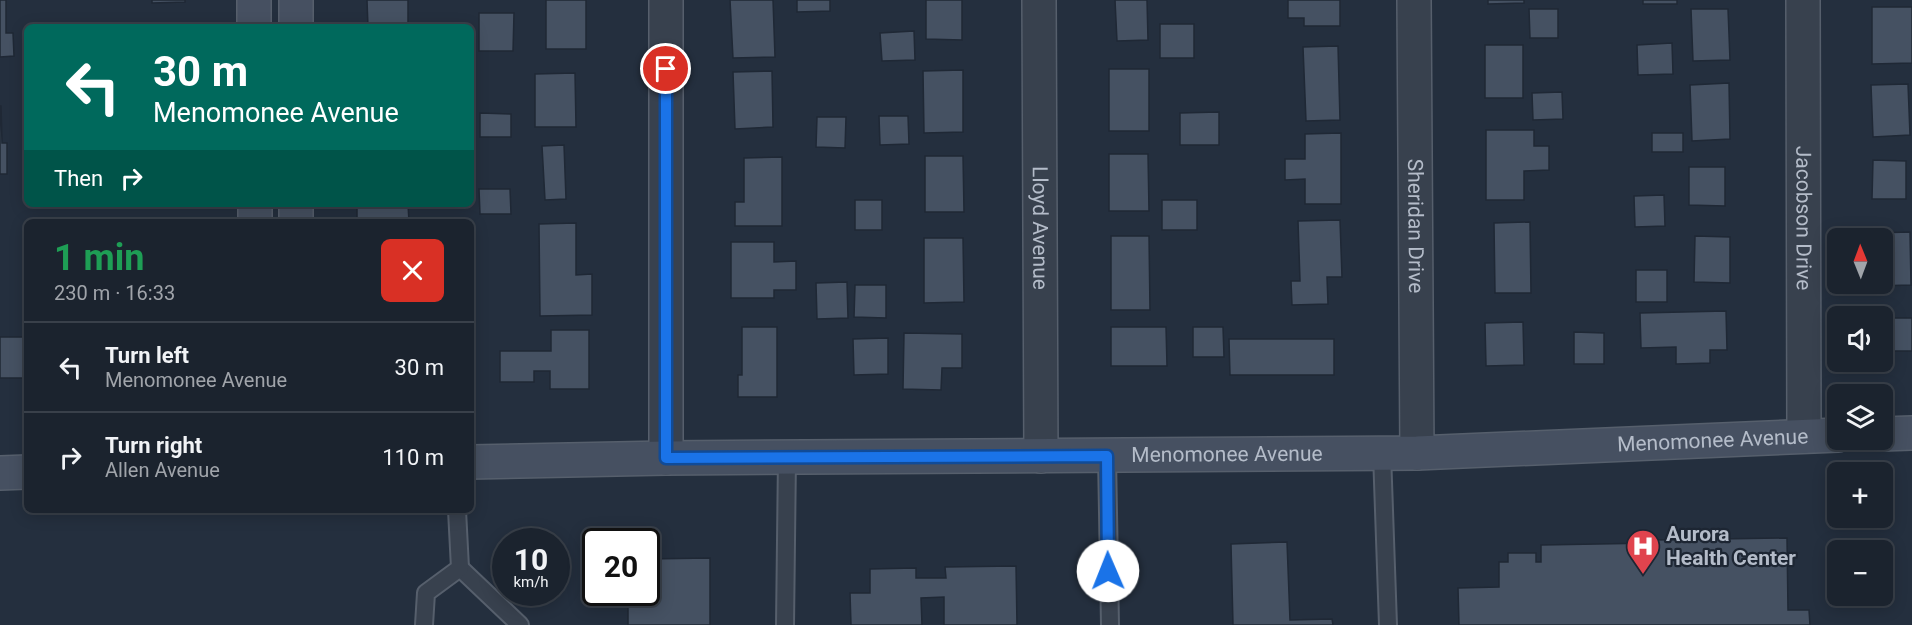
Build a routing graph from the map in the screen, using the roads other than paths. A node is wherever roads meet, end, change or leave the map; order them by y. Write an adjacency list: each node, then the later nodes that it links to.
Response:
1 (254, 0): 7 (street)
2 (296, 0): 8 (street)
3 (666, 0): 17 (street)
4 (1039, 0): 15 (street, Lloyd Avenue)
5 (1414, 0): 14 (street, Sheridan Drive)
6 (1803, 0): 12 (street, Jacobson Drive)
7 (254, 24)
8 (296, 24)
9 (1912, 433): 10 (street)
10 (1893, 434)
11 (1827, 435): 12 (street, Menomonee Avenue)
12 (1804, 436): 14 (street, Menomonee Avenue)
13 (1382, 453): 14 (street, Menomonee Avenue); 16 (street, Menomonee Avenue); 28 (lane)
14 (1417, 453)
15 (1041, 456): 16 (street, Menomonee Avenue); 18 (street, Menomonee Avenue)
16 (1107, 456): 27 (lane)
17 (666, 458): 18 (street, Menomonee Avenue); 19 (street, Menomonee Avenue)
18 (787, 458): 26 (lane)
19 (474, 462)
20 (24, 472): 21 (street)
21 (0, 473)
22 (457, 513): 23 (lane)
23 (460, 568): 24 (lane); 25 (lane)
24 (424, 625)
25 (520, 625)
26 (784, 625)
27 (1110, 625)
28 (1388, 625)

